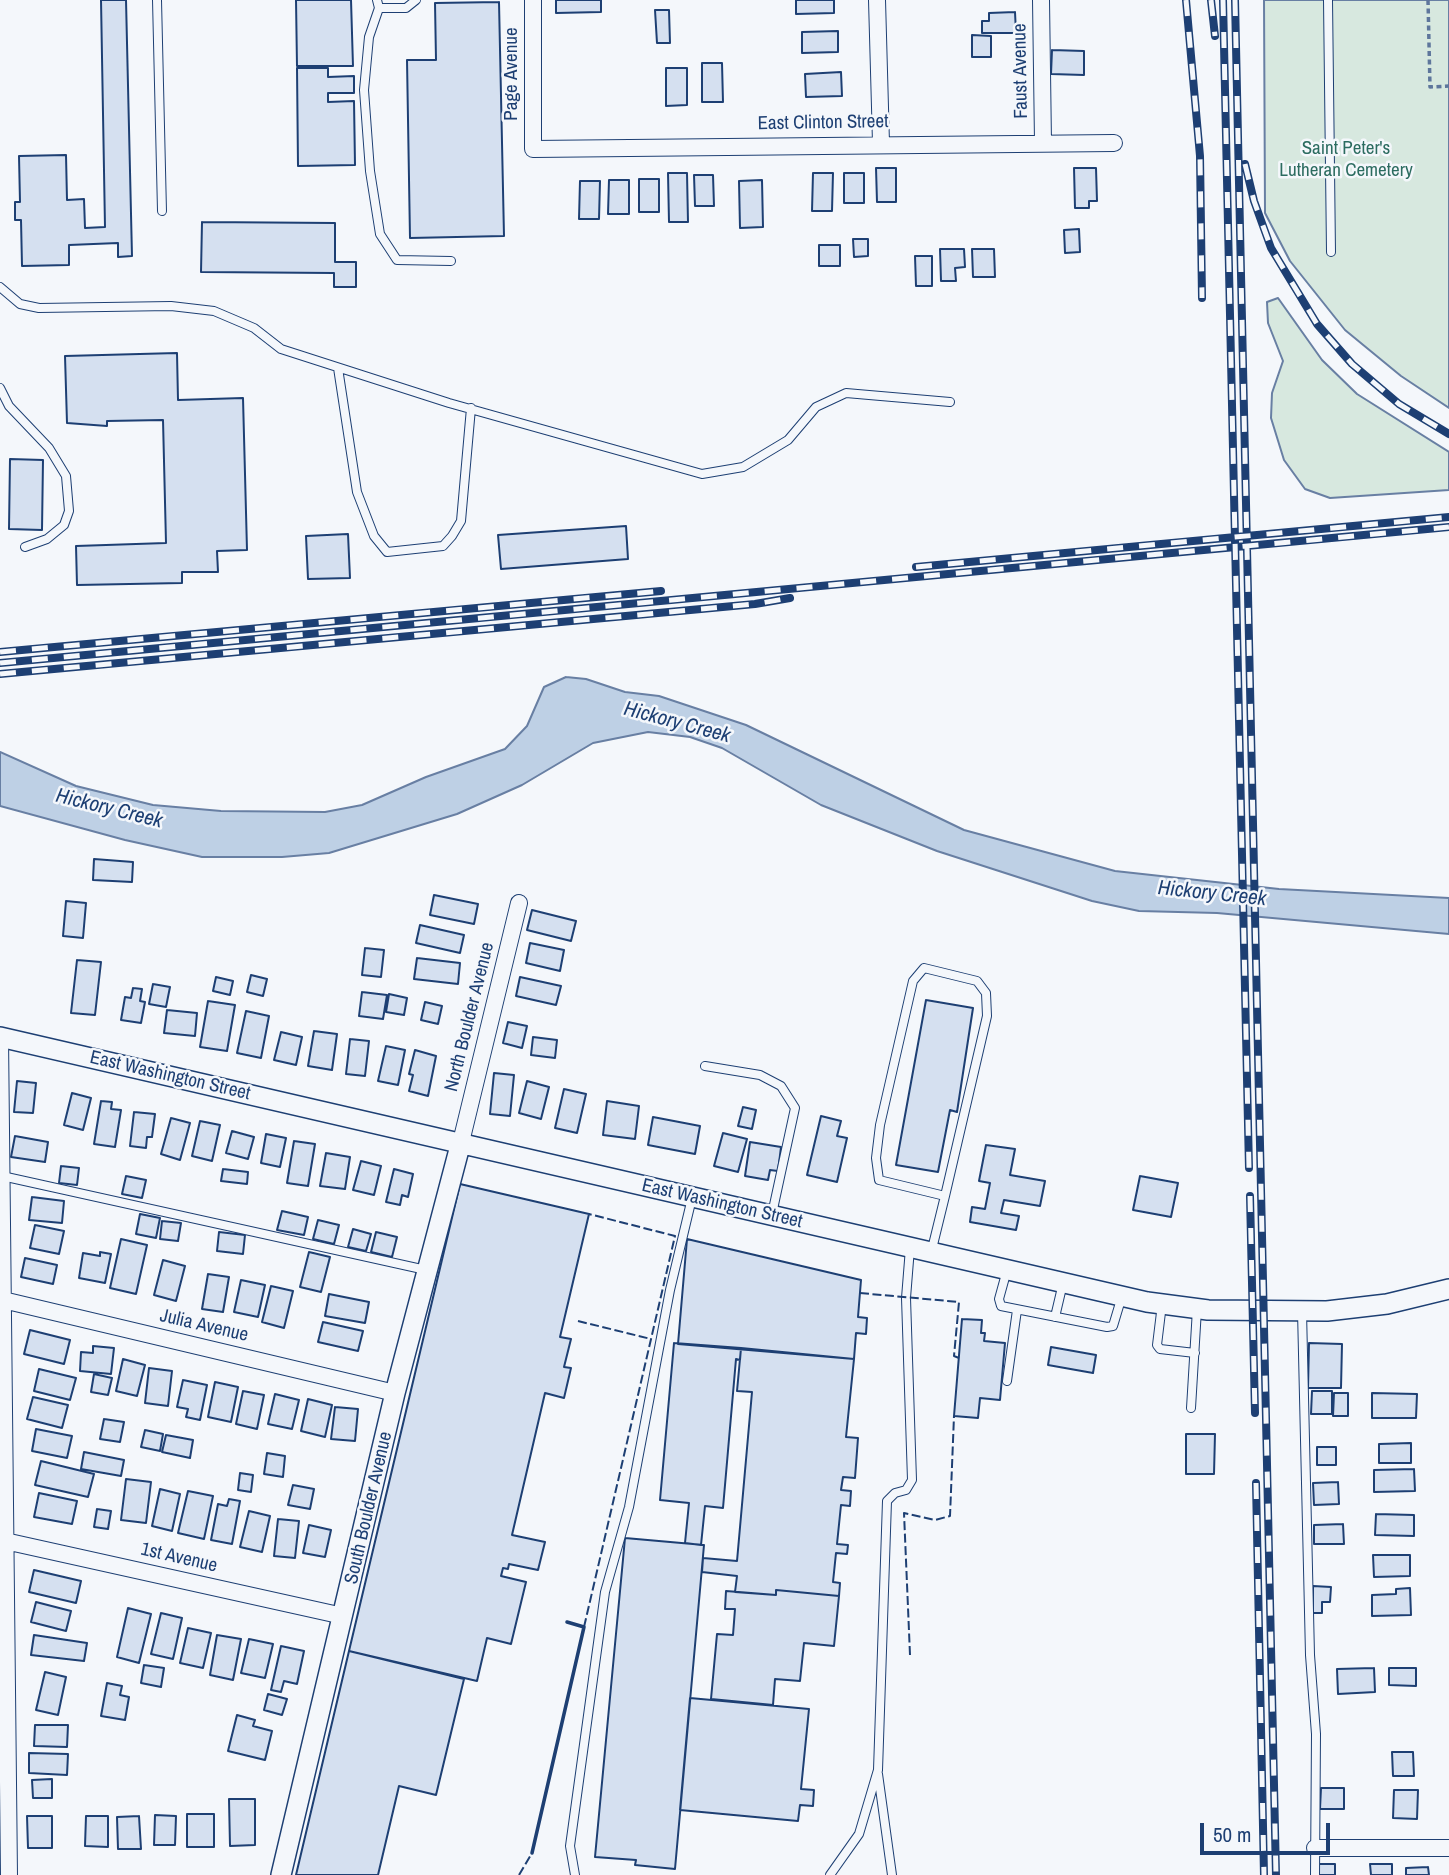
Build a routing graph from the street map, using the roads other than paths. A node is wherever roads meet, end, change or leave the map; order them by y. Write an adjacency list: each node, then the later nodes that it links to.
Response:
1 (157, 0): 12 (lane)
2 (416, 0): 7 (lane)
3 (533, 0): 11 (street, Page Avenue)
4 (877, 0): 9 (street)
5 (1041, 0): 8 (street, Faust Avenue)
6 (1328, 0): 13 (lane)
7 (378, 4): 14 (lane)
8 (1043, 142): 9 (street, East Clinton Street); 10 (street, East Clinton Street)
9 (881, 143): 11 (street, East Clinton Street)
10 (1114, 143)
11 (533, 149)
12 (162, 211)
13 (1331, 252)
14 (451, 261)
15 (0, 287): 16 (lane)
16 (338, 368): 19 (lane); 19 (lane)
17 (0, 388): 20 (lane)
18 (950, 402): 19 (lane)
19 (471, 408)
20 (25, 547)
21 (519, 903): 24 (street, North Boulder Avenue)
22 (0, 1037): 24 (street, East Washington Street); 25 (street)
23 (705, 1066): 28 (lane)
24 (461, 1142): 27 (street, East Washington Street); 32 (street, South Boulder Avenue)
25 (2, 1175): 32 (lane); 36 (street)
26 (945, 1196): 26 (lane); 30 (lane)
27 (692, 1198): 28 (street, East Washington Street); 53 (lane)
28 (772, 1217): 29 (street, East Washington Street)
29 (910, 1248): 30 (street, East Washington Street); 48 (lane)
30 (931, 1253): 31 (street, East Washington Street)
31 (1007, 1270): 33 (street, East Washington Street); 39 (lane)
32 (427, 1271): 44 (street, South Boulder Avenue)
33 (1063, 1283): 35 (street, East Washington Street); 41 (lane)
34 (1449, 1289): 40 (street, East Washington Street)
35 (1122, 1296): 37 (street, East Washington Street); 41 (lane)
36 (3, 1300): 44 (street, Julia Avenue); 46 (street)
37 (1162, 1304): 38 (street, East Washington Street); 42 (lane)
38 (1197, 1309): 40 (street, East Washington Street); 42 (lane)
39 (1017, 1310): 41 (lane); 43 (lane)
40 (1302, 1311): 49 (lane)
41 (1055, 1317)
42 (1195, 1353): 45 (lane)
43 (1007, 1381)
44 (395, 1393): 47 (street, South Boulder Avenue)
45 (1191, 1408)
46 (3, 1541): 47 (street, 1st Avenue); 51 (street)
47 (344, 1616): 52 (street, South Boulder Avenue)
48 (878, 1770): 54 (lane); 55 (lane)
49 (1315, 1848): 50 (street); 56 (lane)
50 (1449, 1848)
51 (9, 1875)
52 (281, 1875)
53 (575, 1875)
54 (830, 1875)
55 (892, 1875)
56 (1315, 1875)

